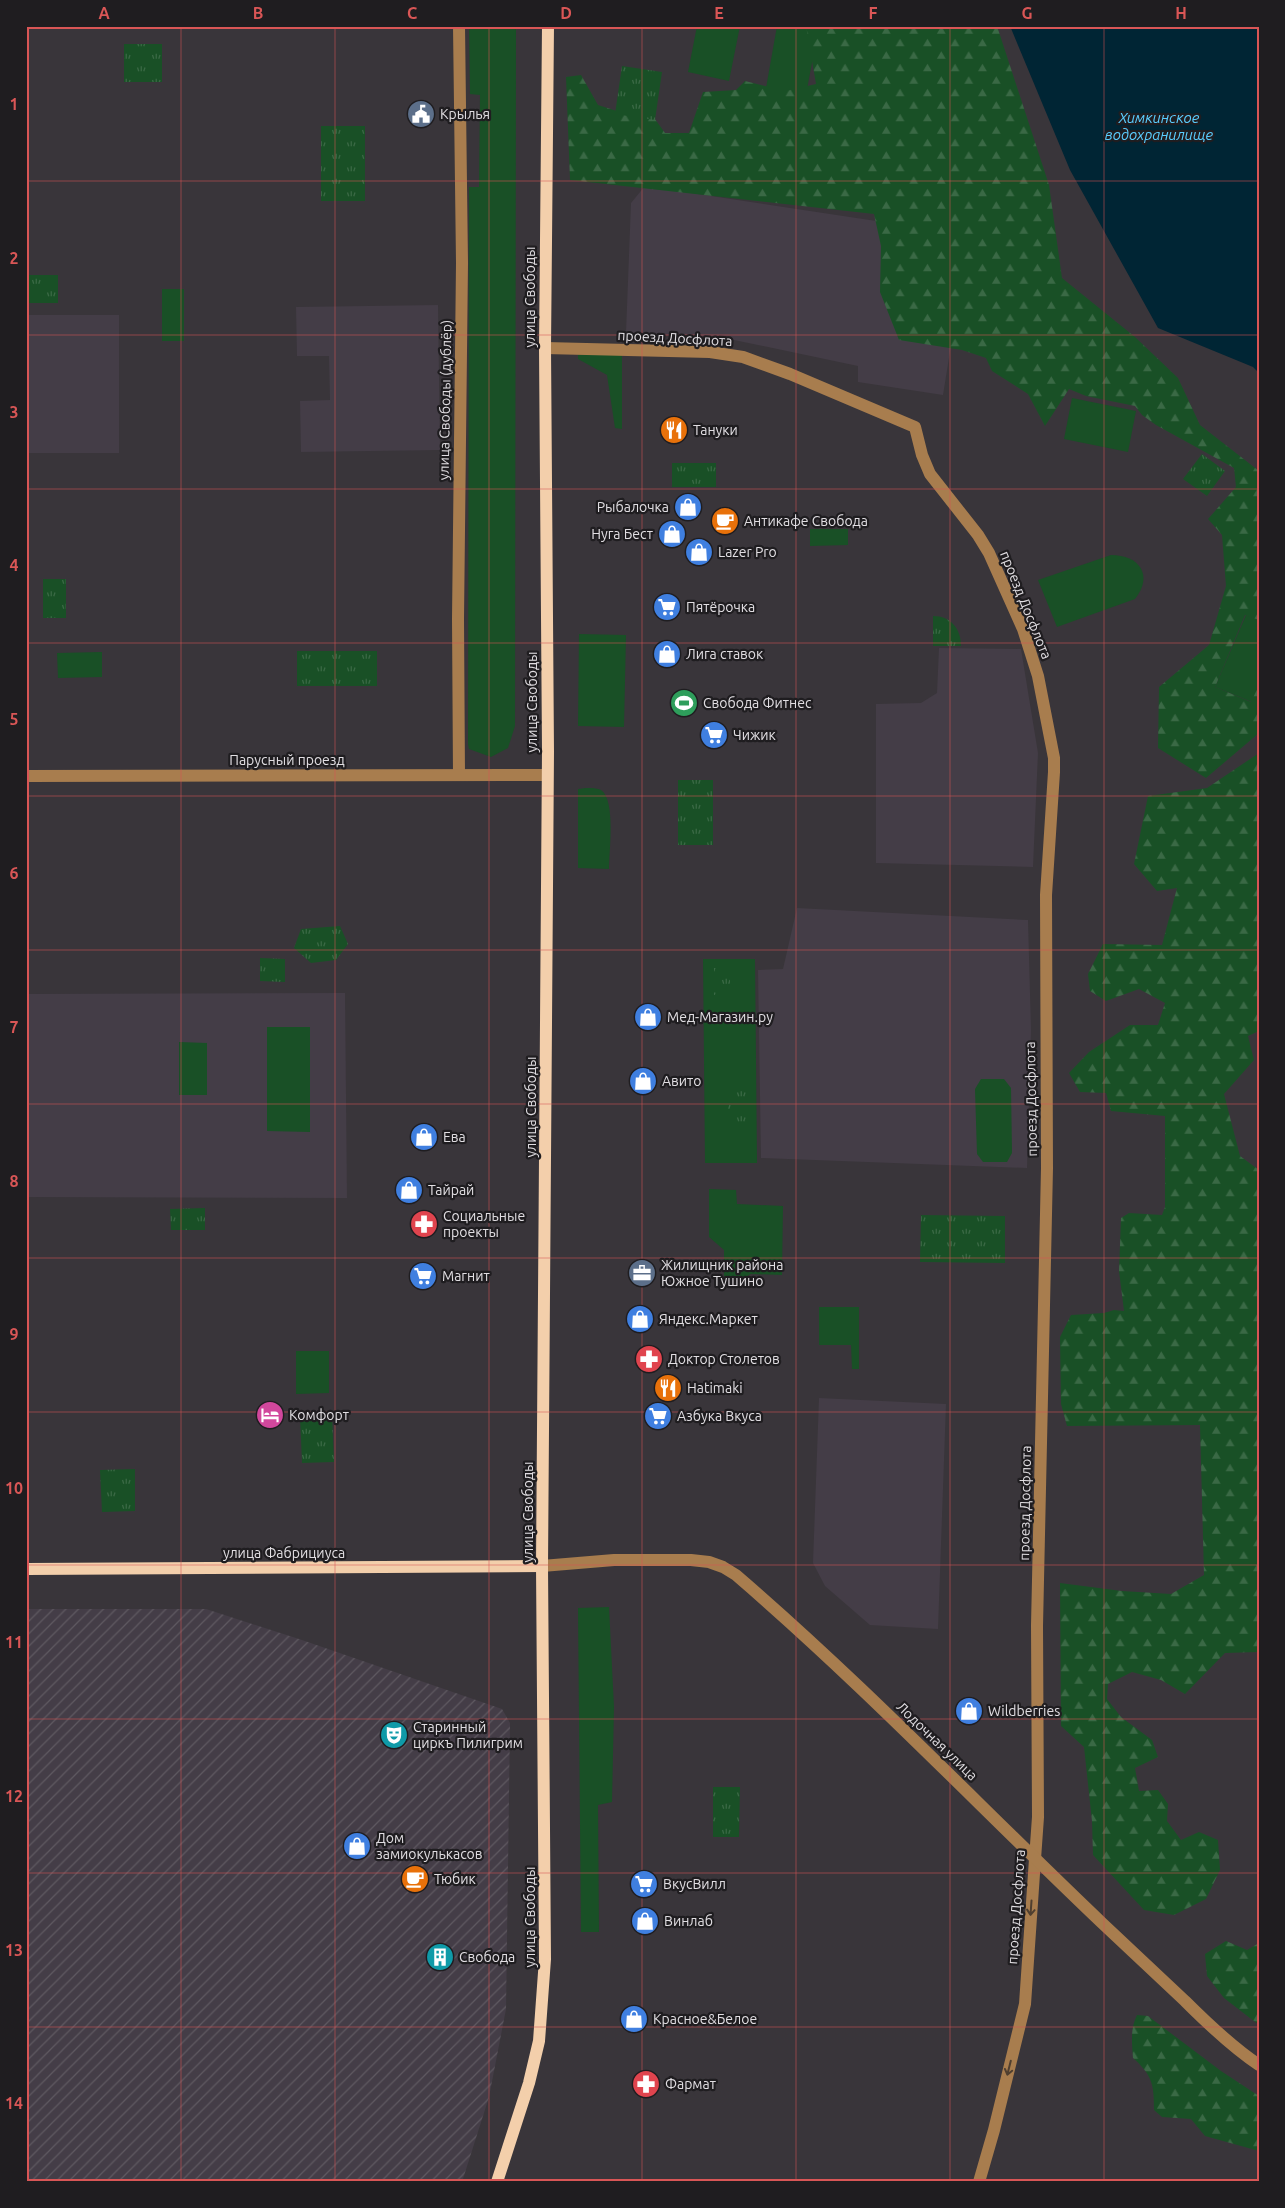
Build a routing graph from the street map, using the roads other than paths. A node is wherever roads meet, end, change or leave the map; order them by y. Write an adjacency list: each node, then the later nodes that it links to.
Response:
1 (458, 26): 4 (street, улица Свободы (дублёр))
2 (548, 26): 3 (main road, улица Свободы)
3 (545, 348): 5 (main road, улица Свободы); 9 (street, проезд Досфлота)
4 (459, 775): 5 (street, Парусный проезд); 6 (street, Парусный проезд)
5 (547, 775): 7 (main road, улица Свободы)
6 (26, 776)
7 (542, 1566): 8 (main road, улица Фабрициуса); 9 (street, Лодочная улица); 11 (main road, улица Свободы)
8 (26, 1569)
9 (1035, 1859): 10 (street, Лодочная улица); 12 (street, проезд Досфлота, one-way to 12)
10 (1259, 2065)
11 (497, 2182)
12 (978, 2182)

